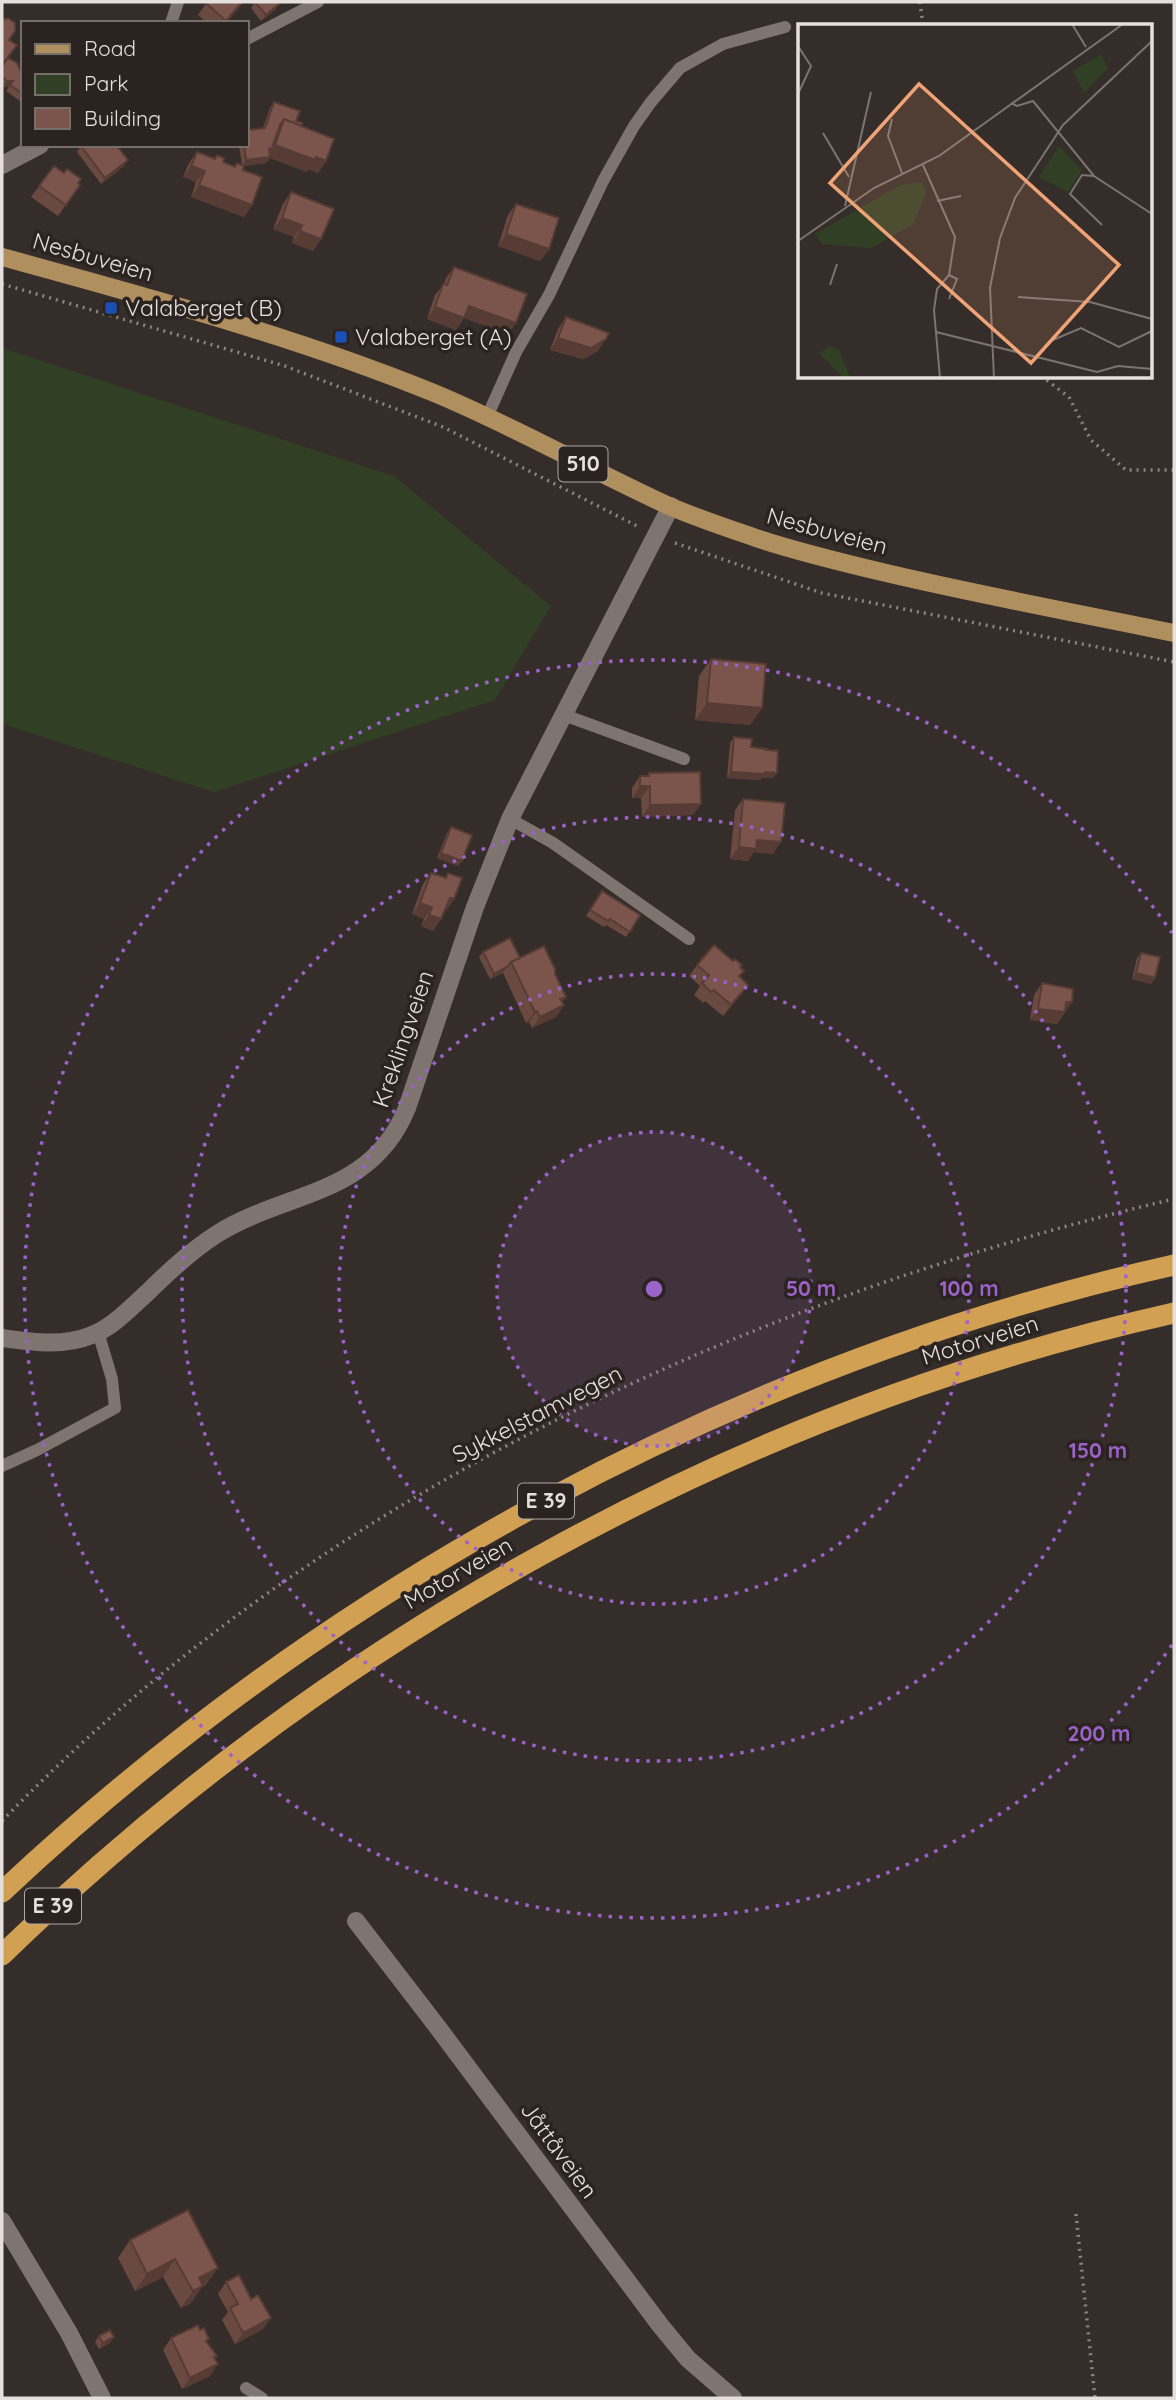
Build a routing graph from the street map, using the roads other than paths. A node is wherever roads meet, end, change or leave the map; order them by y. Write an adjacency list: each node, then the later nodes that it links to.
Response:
1 (178, 2): 3 (lane)
2 (318, 2): 5 (lane)
3 (172, 21)
4 (785, 27): 9 (lane)
5 (248, 38)
6 (36, 147): 7 (street)
7 (2, 165)
8 (2, 257): 9 (main road, Nesbuveien / 510)
9 (487, 418): 10 (main road, Nesbuveien / 510)
10 (671, 506): 11 (main road, Nesbuveien / 510); 12 (street, Kreklingveien)
11 (1174, 633)
12 (564, 715): 13 (lane); 14 (street, Kreklingveien)
13 (684, 759)
14 (510, 819): 15 (lane); 18 (street, Kreklingveien)
15 (689, 939)
16 (1174, 1265): 21 (highway, Motorveien / E 39)
17 (1174, 1313): 23 (highway, Motorveien / E 39)
18 (98, 1332): 19 (street, Kreklingveien); 20 (lane)
19 (2, 1338)
20 (2, 1466)
21 (2, 1892)
22 (356, 1921): 28 (street, Jåttåveien)
23 (2, 1955)
24 (2, 2221): 26 (street)
25 (246, 2388): 27 (lane)
26 (102, 2398)
27 (262, 2398)
28 (733, 2398)

